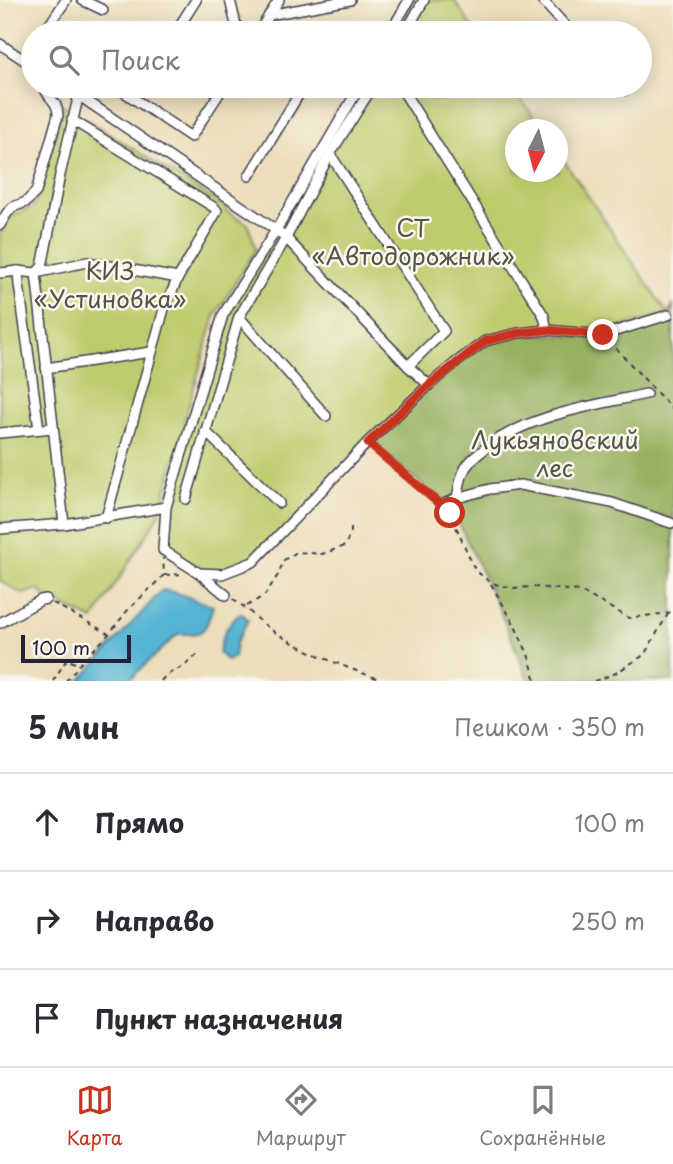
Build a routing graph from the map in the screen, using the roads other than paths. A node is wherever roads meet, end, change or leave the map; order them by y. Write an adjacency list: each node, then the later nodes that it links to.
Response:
1 (66, 0): 12 (street)
2 (82, 0): 10 (street)
3 (196, 0): 13 (street)
4 (230, 0): 14 (street)
5 (279, 0): 11 (street)
6 (350, 0): 11 (street)
7 (409, 0): 16 (street)
8 (424, 0): 17 (street)
9 (541, 0): 18 (street)
10 (103, 10)
11 (270, 15): 15 (street)
12 (52, 21)
13 (183, 21)
14 (234, 21)
15 (266, 21)
16 (397, 21)
17 (412, 21)
18 (561, 21)
19 (0, 44): 20 (street)
20 (21, 58)
21 (51, 98): 33 (street)
22 (78, 98): 30 (street)
23 (85, 98): 34 (street)
24 (133, 98): 25 (street)
25 (216, 98)
26 (297, 98): 32 (street)
27 (353, 98): 34 (street)
28 (366, 98): 31 (street)
29 (408, 98): 42 (street)
30 (72, 120): 38 (street); 39 (street)
31 (330, 155): 35 (street); 44 (street)
32 (249, 176)
33 (0, 225)
34 (276, 230): 35 (street); 57 (street)
35 (286, 238): 41 (street); 44 (street)
36 (18, 271): 37 (street); 38 (street); 50 (street)
37 (0, 273)
38 (36, 273): 39 (street); 45 (street)
39 (178, 278): 43 (street)
40 (668, 314): 42 (street)
41 (239, 317): 48 (street); 51 (street)
42 (547, 330): 46 (street)
43 (151, 352): 45 (street); 58 (street)
44 (408, 366): 46 (street)
45 (46, 368): 49 (street)
46 (429, 385): 62 (street)
47 (646, 394): 53 (street)
48 (326, 415)
49 (53, 428): 50 (street); 60 (street)
50 (38, 429): 52 (street)
51 (205, 431): 54 (street); 55 (street)
52 (0, 433)
53 (457, 498): 56 (street); 59 (street)
54 (186, 499)
55 (279, 503)
56 (442, 505)
57 (166, 507): 58 (street); 62 (street)
58 (106, 518): 60 (street)
59 (671, 523)
60 (64, 524): 61 (street)
61 (0, 529)
62 (199, 573): 63 (street)
63 (226, 595)
64 (46, 599): 65 (street)
65 (0, 623)

